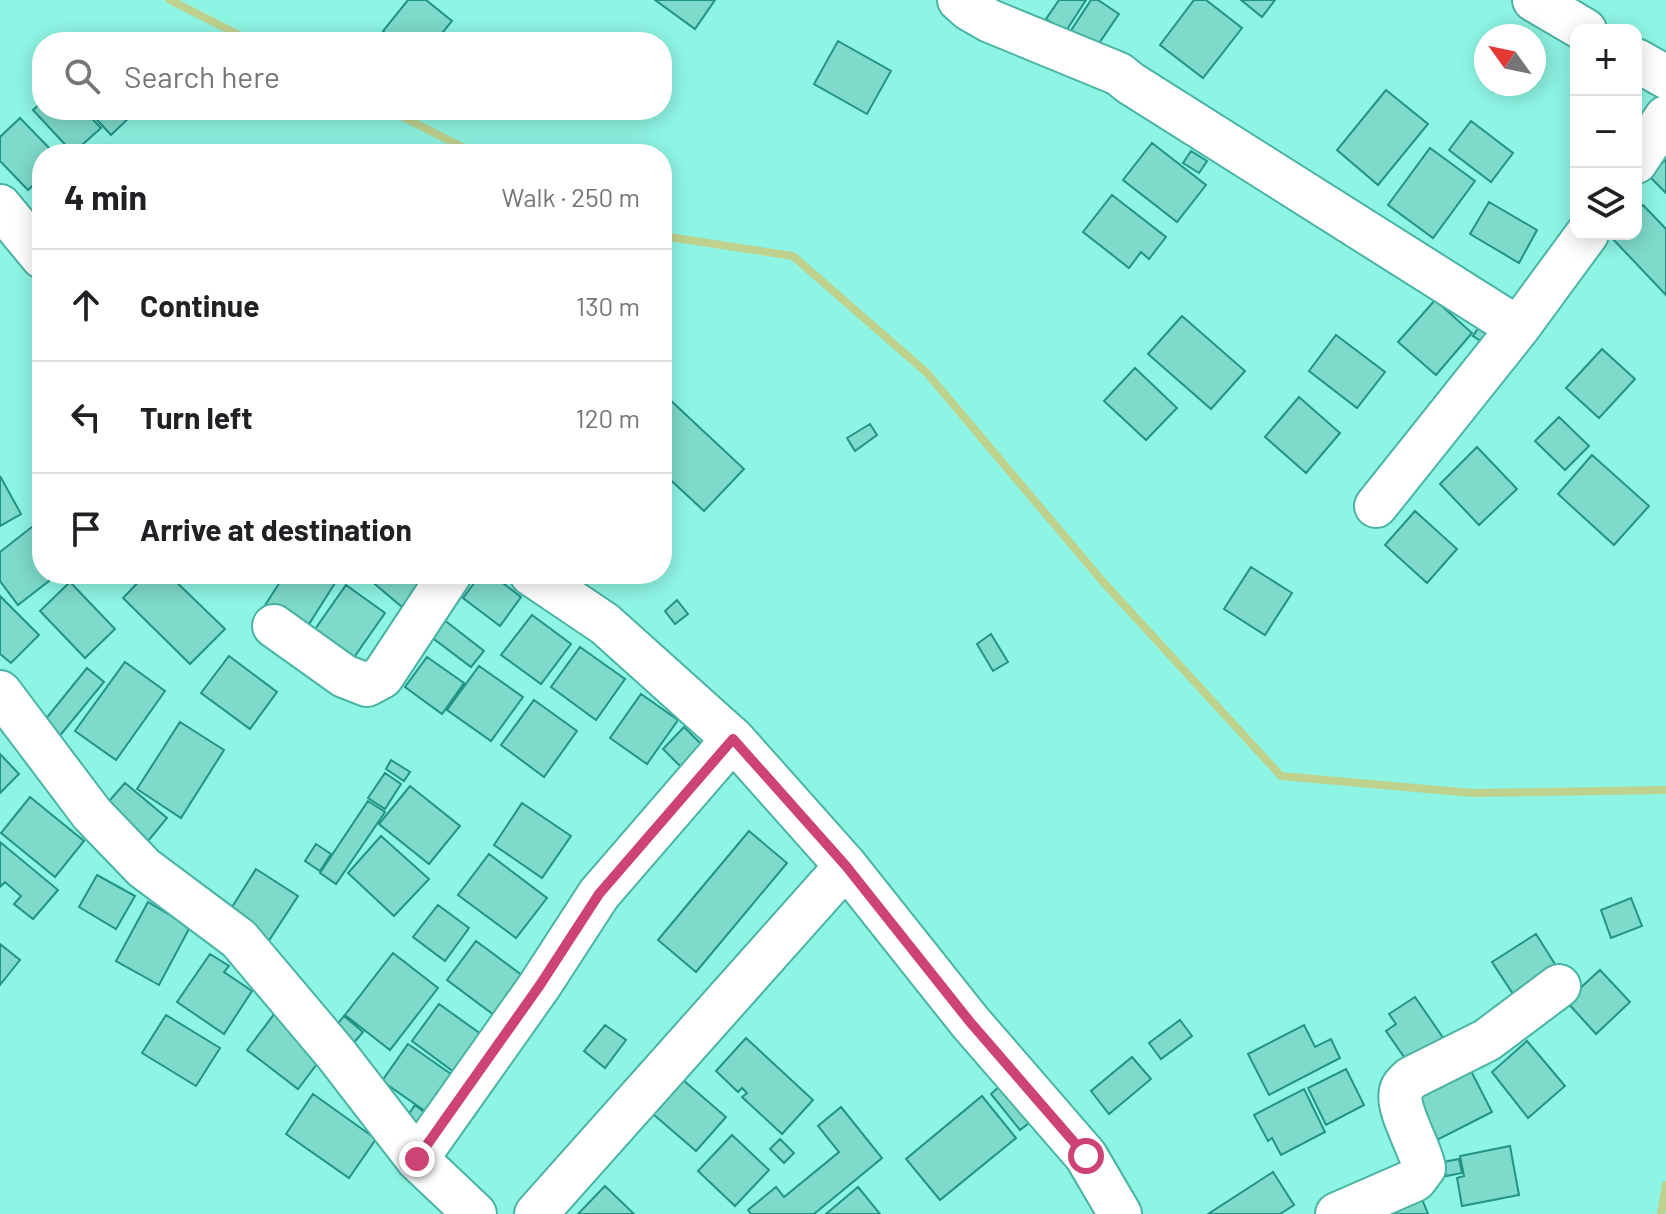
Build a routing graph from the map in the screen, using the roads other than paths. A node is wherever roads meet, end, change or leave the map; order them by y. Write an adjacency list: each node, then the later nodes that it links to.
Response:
1 (959, 0): 11 (street)
2 (1534, 0): 3 (street)
3 (1575, 24)
4 (1642, 63): 5 (street)
5 (1666, 77)
6 (1666, 117): 7 (street)
7 (1642, 153)
8 (0, 206): 10 (street)
9 (1583, 240): 11 (street)
10 (32, 245)
11 (1518, 328): 12 (street)
12 (1376, 506)
13 (443, 584): 15 (street)
14 (546, 584): 17 (street)
15 (274, 626)
16 (0, 692): 20 (street)
17 (733, 739): 18 (street); 20 (street)
18 (846, 866): 22 (street); 23 (street)
19 (1559, 986): 24 (street)
20 (417, 1159): 21 (street)
21 (475, 1214)
22 (536, 1214)
23 (1120, 1214)
24 (1337, 1214)

